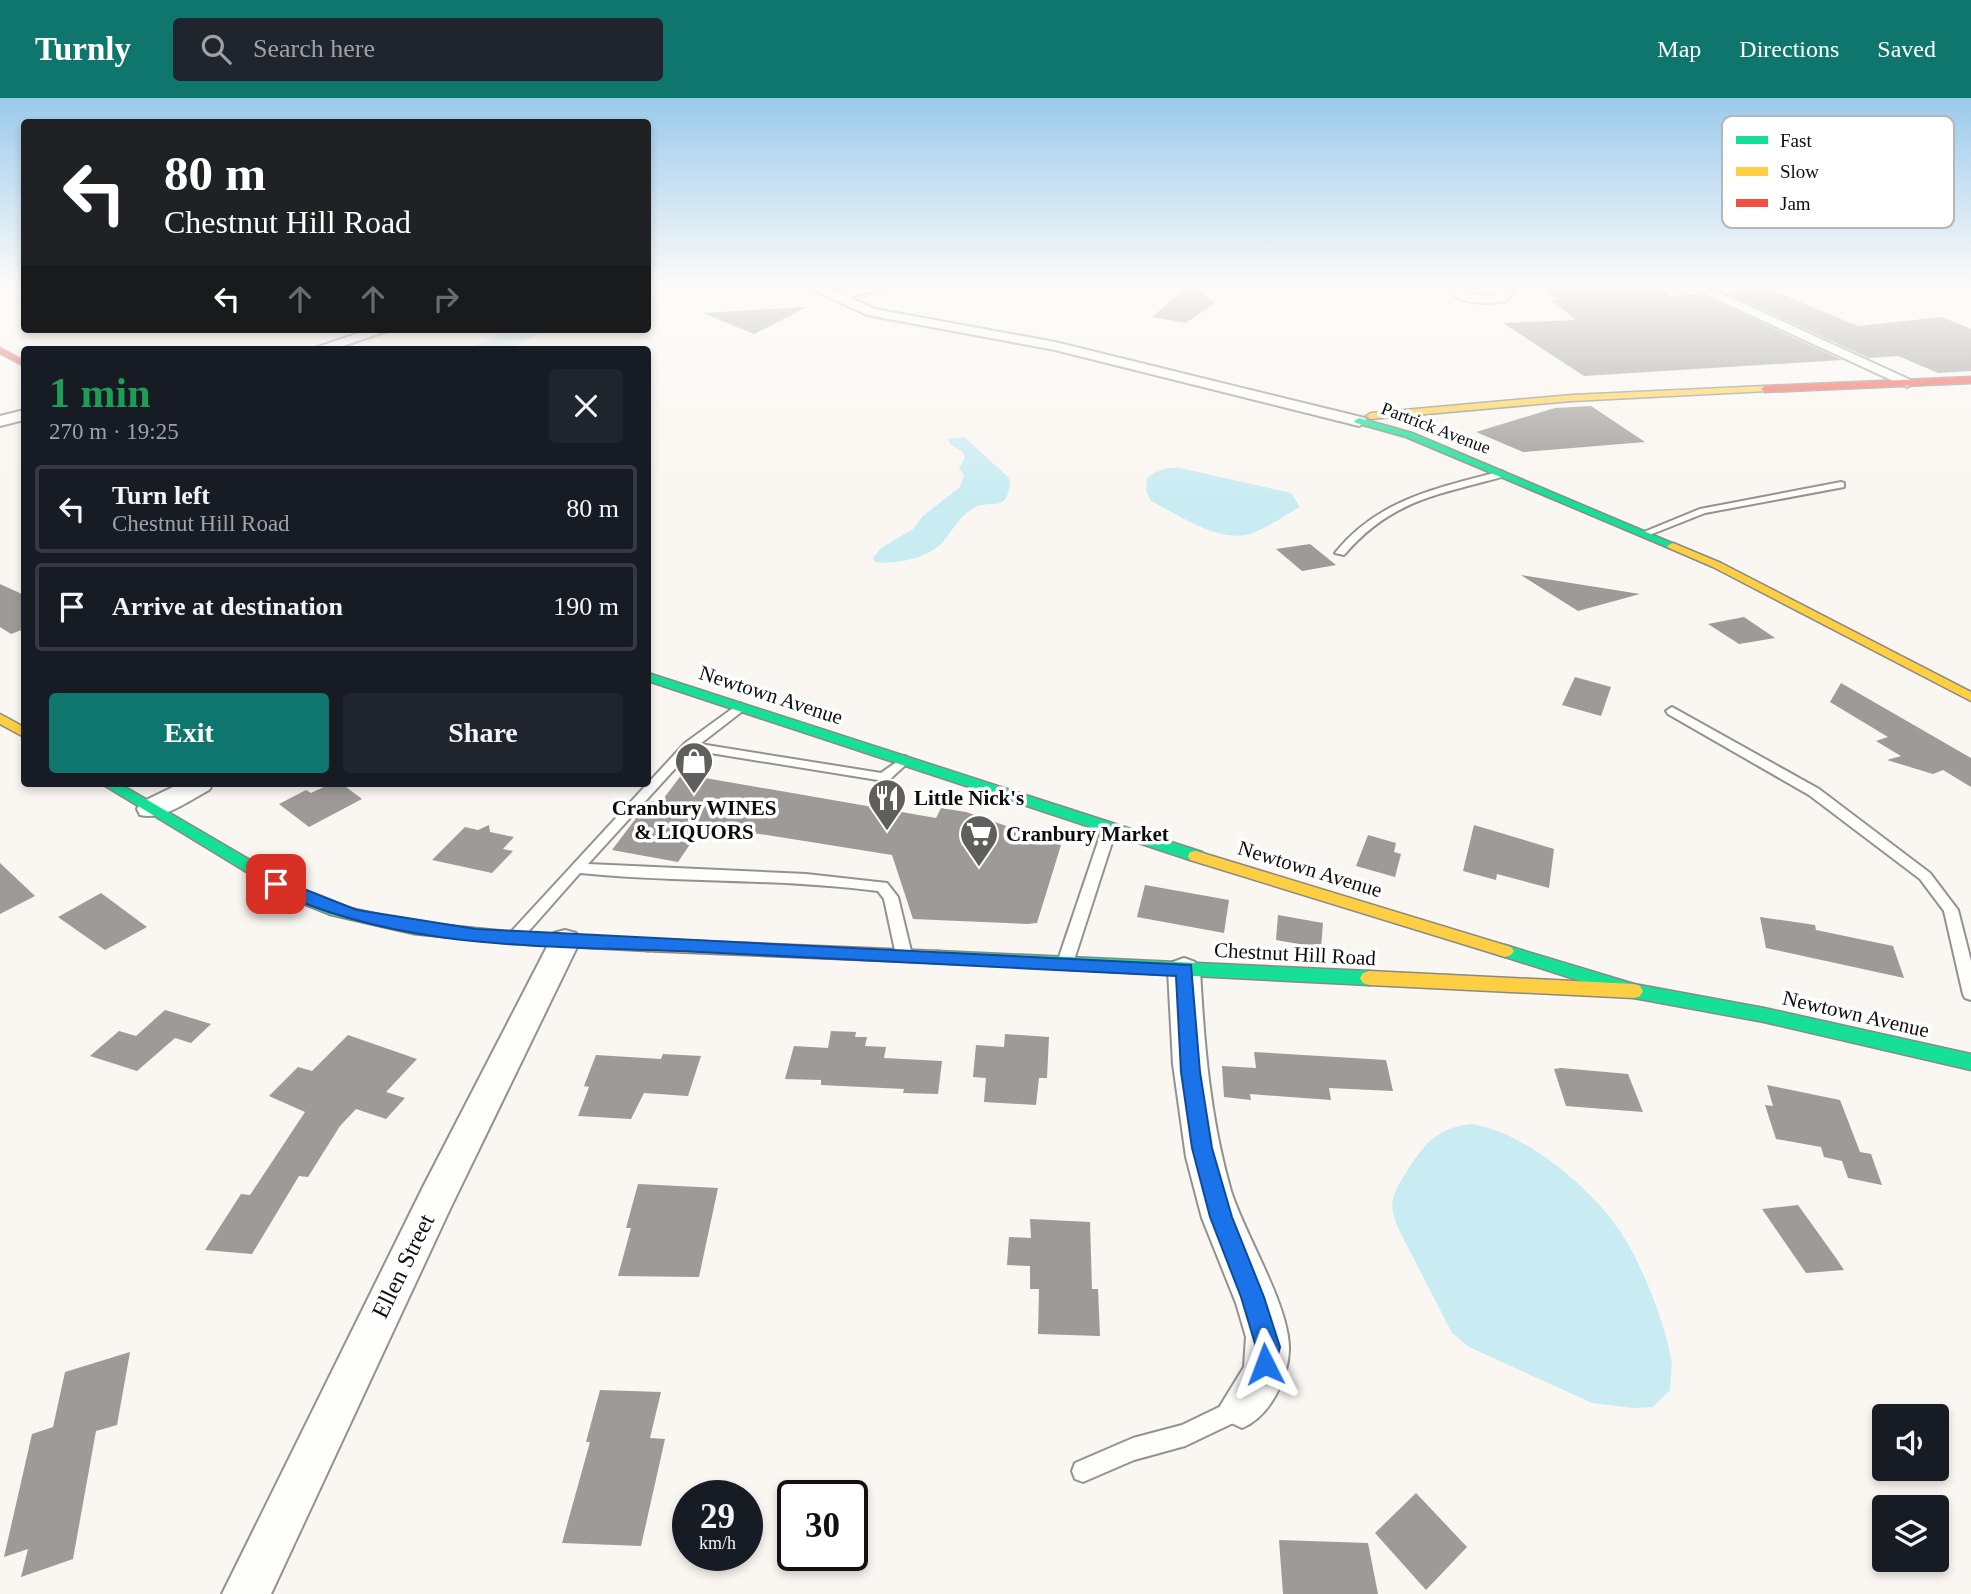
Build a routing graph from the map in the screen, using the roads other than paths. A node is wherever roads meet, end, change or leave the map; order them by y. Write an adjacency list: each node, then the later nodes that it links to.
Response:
1 (1095, 356): 8 (street, Partrick Avenue)
2 (1847, 356): 4 (street)
3 (1971, 380): 4 (street)
4 (1907, 383): 5 (street)
5 (1427, 410): 8 (street); 9 (street)
6 (21, 416): 7 (street)
7 (0, 421)
8 (1359, 421): 9 (street, Partrick Avenue)
9 (1409, 435): 10 (street, Partrick Avenue)
10 (1502, 474): 12 (street, Partrick Avenue); 13 (lane)
11 (1841, 485): 12 (lane)
12 (1644, 534): 15 (street, Partrick Avenue)
13 (1340, 553)
14 (651, 678): 16 (street, Newtown Avenue)
15 (1971, 697)
16 (740, 707): 20 (lane); 21 (street, Newtown Avenue)
17 (1672, 711): 35 (lane)
18 (0, 718): 19 (street)
19 (21, 731)
20 (689, 746): 21 (lane); 22 (lane)
21 (905, 760): 27 (street, Newtown Avenue)
22 (651, 784)
23 (114, 787): 26 (street, Chestnut Hill Road)
24 (194, 787): 26 (street)
25 (648, 787): 28 (lane)
26 (150, 809): 29 (street, Chestnut Hill Road)
27 (1110, 827): 32 (lane); 34 (street, Newtown Avenue)
28 (576, 868): 29 (lane); 31 (lane)
29 (514, 938): 30 (street, Chestnut Hill Road)
30 (565, 941): 31 (street, Chestnut Hill Road); 39 (street, Ellen Street)
31 (904, 955): 32 (street, Chestnut Hill Road)
32 (1065, 963): 33 (street, Chestnut Hill Road)
33 (1184, 970): 34 (street, Chestnut Hill Road); 37 (street)
34 (1634, 991): 36 (street, Newtown Avenue)
35 (1971, 994)
36 (1971, 1062)
37 (1242, 1406): 38 (lane)
38 (1083, 1471)
39 (246, 1594)

